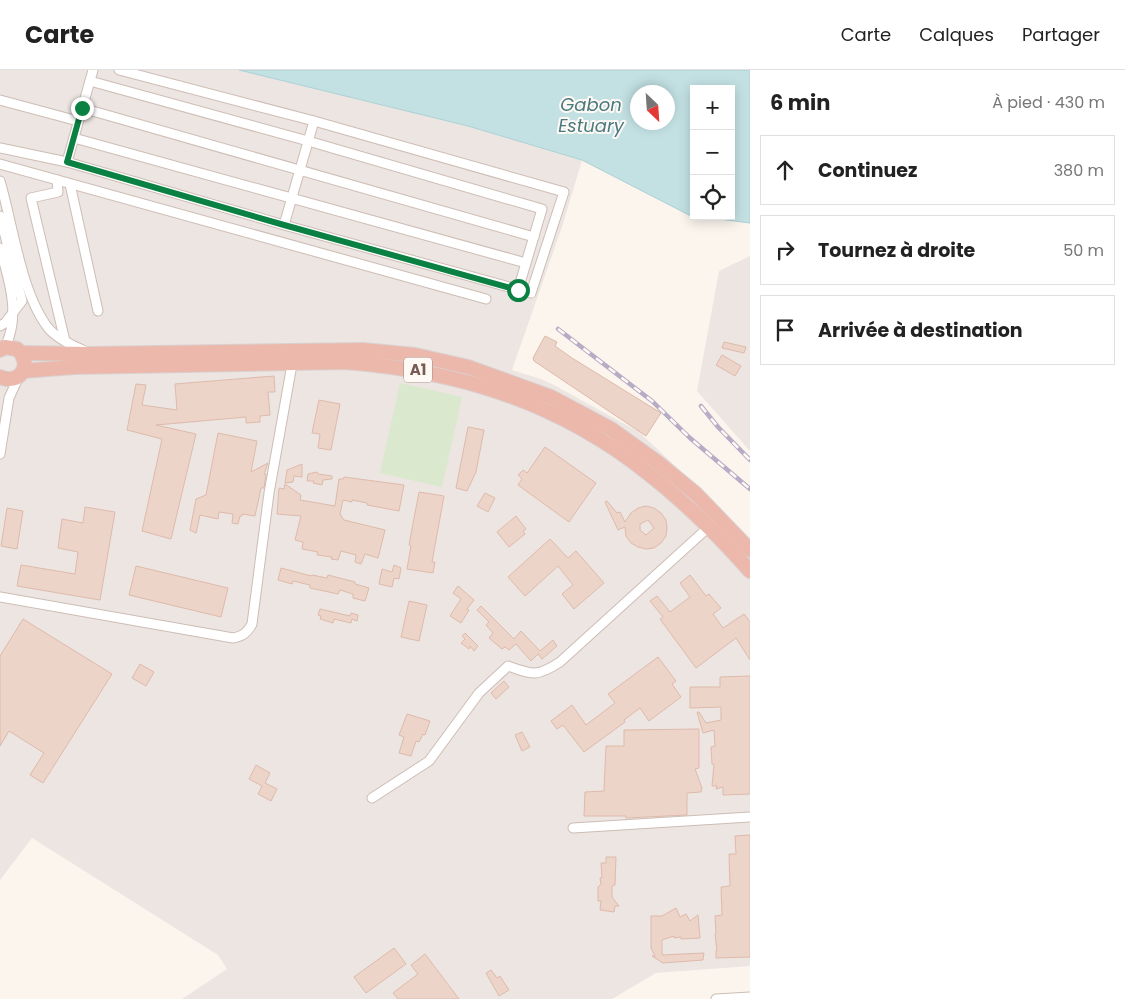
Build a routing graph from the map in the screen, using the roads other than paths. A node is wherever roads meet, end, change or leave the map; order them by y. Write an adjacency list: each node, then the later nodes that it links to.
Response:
1 (93, 70): 3 (street)
2 (119, 70): 6 (street)
3 (90, 81): 5 (street); 9 (street)
4 (0, 100): 7 (street)
5 (82, 108): 7 (street); 13 (street)
6 (314, 121): 9 (street); 24 (street)
7 (78, 122): 8 (street)
8 (74, 138): 11 (street); 17 (street)
9 (308, 141): 13 (street); 20 (street)
10 (0, 148): 11 (street)
11 (67, 162): 19 (street)
12 (0, 164): 14 (street)
13 (299, 170): 17 (street); 20 (street)
14 (57, 180): 16 (street); 31 (street)
15 (0, 181): 28 (street)
16 (70, 184): 25 (street); 27 (street)
17 (291, 197): 19 (street); 22 (street)
18 (0, 216): 26 (street)
19 (284, 225): 24 (street)
20 (534, 237): 22 (street)
21 (0, 248): 23 (street)
22 (526, 263): 24 (street)
23 (4, 283): 29 (street)
24 (518, 290)
25 (486, 299)
26 (22, 301): 28 (street); 29 (street)
27 (98, 310)
28 (38, 311): 31 (street)
29 (14, 313): 30 (street); 32 (street)
30 (0, 326)
31 (65, 341): 34 (street)
32 (2, 348): 33 (highway)
33 (22, 353): 34 (highway, A1); 36 (highway)
34 (89, 354): 35 (highway, A1)
35 (293, 356): 36 (highway, A1); 40 (highway, A1); 41 (highway, A1); 44 (street)
36 (21, 373): 37 (highway); 38 (street)
37 (1, 377): 38 (street)
38 (9, 398): 39 (street)
39 (0, 454)
40 (718, 517): 41 (street); 42 (highway, A1)
41 (709, 528): 43 (highway, A1); 45 (street)
42 (750, 550)
43 (750, 571)
44 (0, 597)
45 (372, 798)
46 (750, 817): 47 (street)
47 (573, 828)
48 (750, 997): 49 (street)
49 (716, 999)

